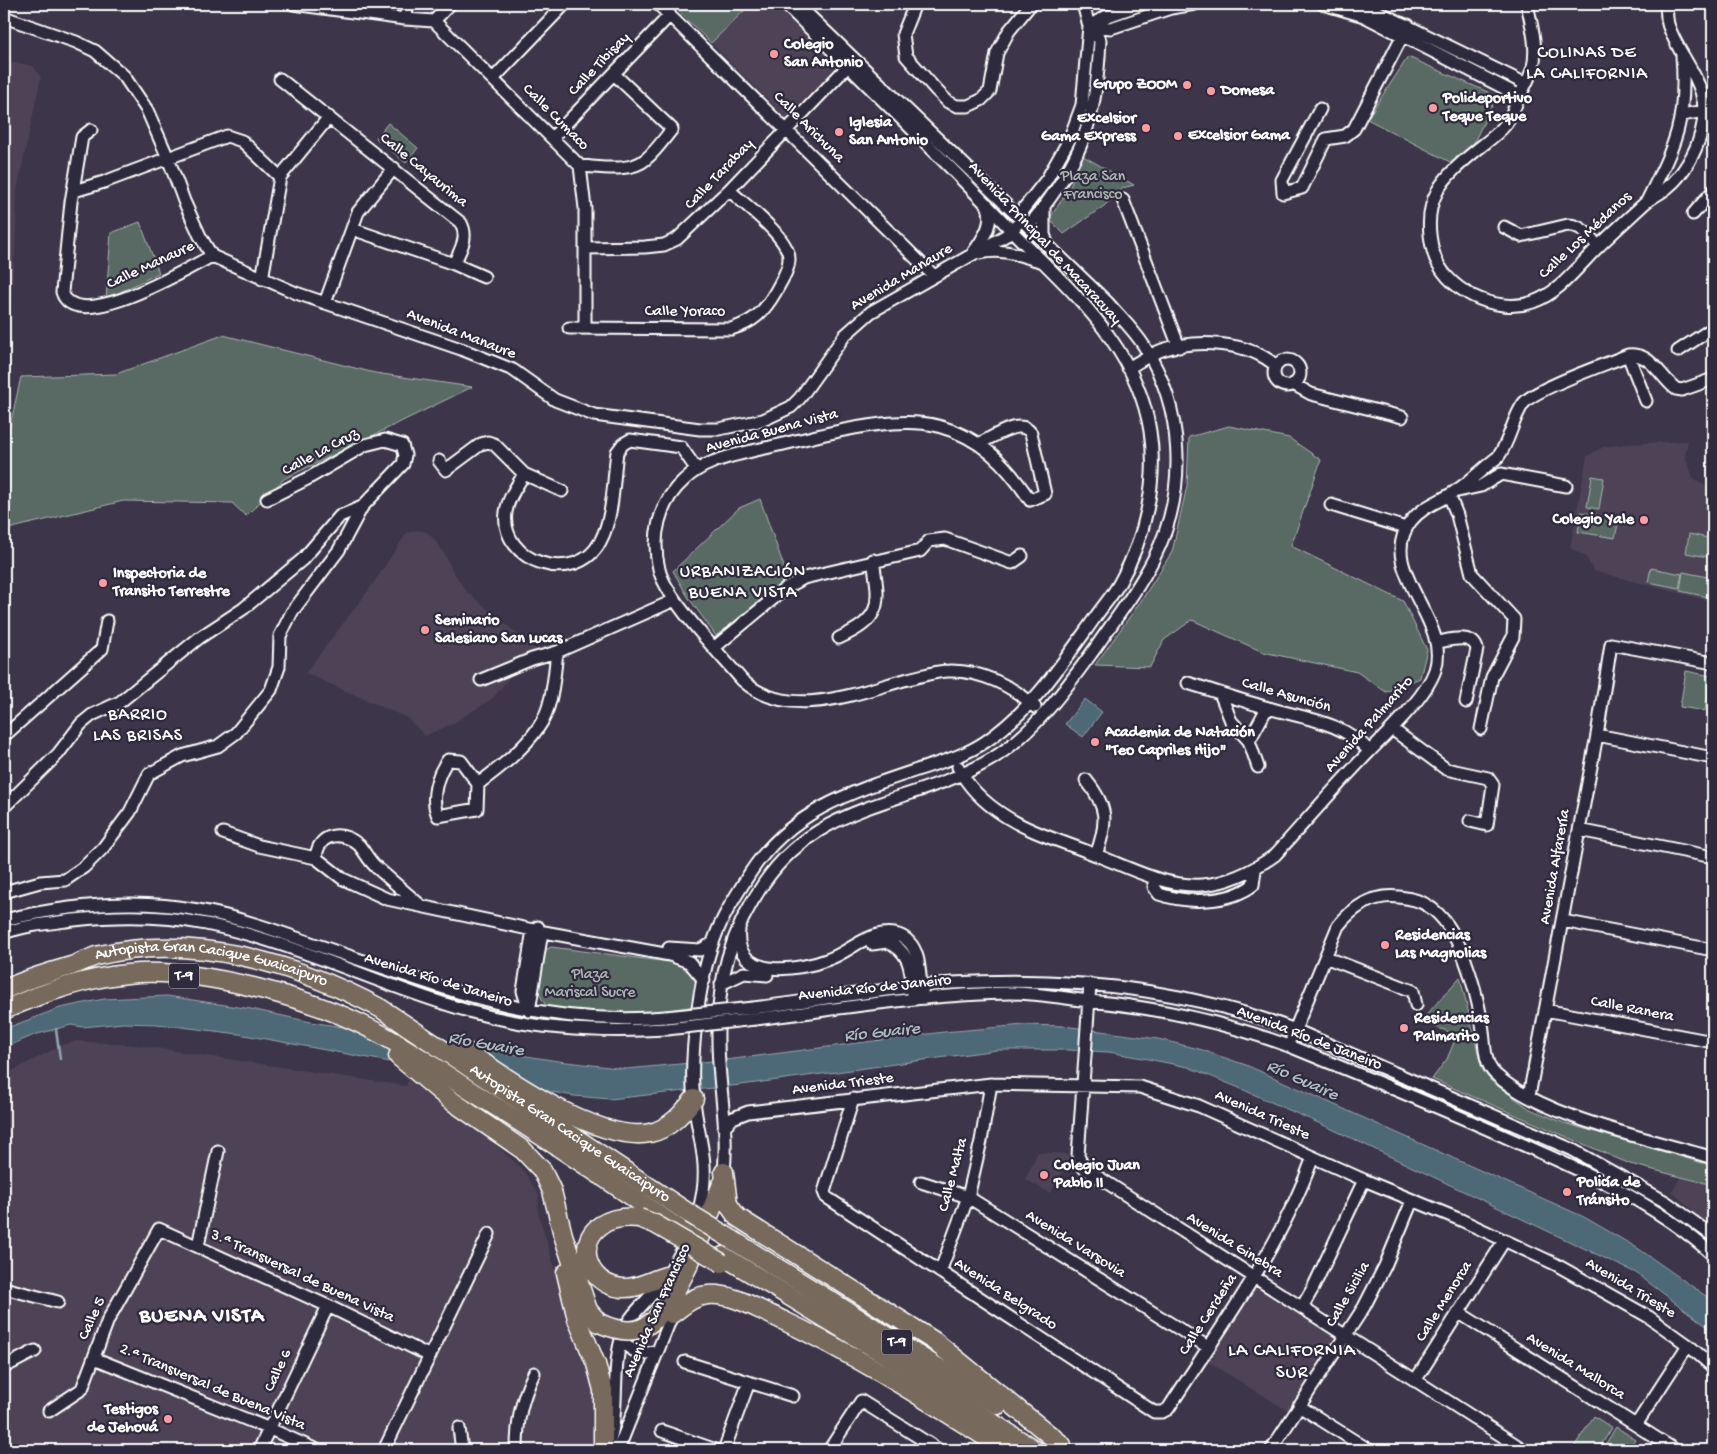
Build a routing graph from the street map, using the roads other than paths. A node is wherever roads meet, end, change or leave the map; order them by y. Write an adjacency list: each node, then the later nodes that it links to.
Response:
1 (293, 4): 17 (street)
2 (408, 4): 21 (street)
3 (450, 4): 22 (street)
4 (565, 4): 29 (street)
5 (658, 4): 19 (street, Calle Arichuna)
6 (785, 4): 26 (street, Avenida Principal de Macaracuay)
7 (797, 4): 50 (street, Avenida Principal de Macaracuay)
8 (915, 4): 9 (street)
9 (1032, 4)
10 (1083, 4): 23 (street)
11 (1142, 4): 23 (street)
12 (1195, 4): 18 (street)
13 (1323, 4): 24 (street)
14 (1362, 4): 24 (street)
15 (1527, 4): 30 (street, Calle Los Médanos)
16 (1666, 4): 25 (street, Calle Los Médanos)
17 (324, 6): 21 (street)
18 (1171, 6): 23 (street)
19 (670, 15): 27 (street, Calle Tibisay); 36 (street, Calle Arichuna)
20 (4, 17): 39 (street)
21 (405, 19): 22 (street)
22 (434, 21): 29 (street, Calle Cumaco)
23 (1089, 26): 46 (street); 51 (street)
24 (1405, 30): 30 (street); 31 (street); 32 (street)
25 (1682, 56): 33 (street, Calle Los Médanos); 34 (street, Calle Los Médanos)
26 (848, 66): 36 (street, Calle Tarabay); 49 (street, Avenida Principal de Macaracuay)
27 (615, 75): 38 (street, Calle Tibisay); 40 (street)
28 (280, 78): 35 (street, Calle Cayaurima)
29 (493, 79): 38 (street, Calle Cumaco)
30 (1526, 84): 31 (street, Calle Los Médanos)
31 (1520, 96): 58 (street, Calle Los Médanos)
32 (1320, 109)
33 (1709, 111): 34 (street); 48 (street, Calle Los Médanos)
34 (1682, 115): 48 (street, Calle Los Médanos)
35 (329, 117): 41 (street, Calle Cayaurima); 42 (street)
36 (786, 129): 43 (street, Calle Tarabay); 64 (street, Calle Arichuna)
37 (91, 130): 44 (street, Calle Manaure)
38 (553, 137): 40 (street, Calle Cumaco)
39 (168, 158): 42 (street); 44 (street); 60 (street)
40 (580, 166): 59 (street, Calle Cumaco)
41 (394, 168): 55 (street); 63 (street, Calle Cayaurima)
42 (280, 177): 66 (street)
43 (729, 190): 59 (street, Calle Tarabay); 69 (street, Calle Yoraco)
44 (74, 191): 60 (street, Calle Manaure)
45 (1712, 194): 52 (street)
46 (1031, 200): 50 (street); 53 (street)
47 (1124, 200): 71 (street)
48 (1648, 200): 58 (street, Calle Los Médanos)
49 (986, 203): 56 (street, Avenida Principal de Macaracuay); 61 (street)
50 (1002, 203): 53 (street, Avenida Principal de Macaracuay)
51 (1044, 207): 53 (street); 57 (street)
52 (1693, 214)
53 (1022, 220): 56 (street, Avenida Manaure); 57 (street, Avenida Principal de Macaracuay)
54 (1504, 227): 58 (street)
55 (352, 229): 63 (street); 67 (street)
56 (1012, 230): 61 (street, Avenida Manaure); 62 (street, Avenida Principal de Macaracuay)
57 (1048, 246): 73 (street, Avenida Principal de Macaracuay)
58 (1598, 247)
59 (586, 248): 69 (street, Calle Cumaco)
60 (212, 256): 66 (street, Avenida Manaure)
61 (971, 256): 62 (street); 64 (street, Avenida Manaure)
62 (1042, 262): 76 (street, Avenida Principal de Macaracuay)
63 (454, 264): 65 (street)
64 (934, 276): 67 (street, Avenida Manaure)
65 (484, 277)
66 (262, 279): 67 (street, Avenida Manaure)
67 (325, 303)
68 (569, 328): 69 (street, Calle Yoraco)
69 (585, 328)
70 (1713, 328): 72 (street)
71 (1179, 347): 73 (street); 75 (street)
72 (1678, 351)
73 (1150, 356): 76 (street); 107 (street, Avenida Principal de Macaracuay)
74 (1628, 356): 77 (street); 79 (street); 87 (street)
75 (1276, 366): 78 (street); 78 (street)
76 (1128, 368): 105 (street, Avenida Principal de Macaracuay)
77 (1713, 379)
78 (1293, 384): 80 (street)
79 (1646, 401)
80 (1402, 417)
81 (980, 443): 81 (street, Avenida Buena Vista); 83 (street, Avenida Buena Vista)
82 (439, 461): 84 (street)
83 (697, 470): 84 (street); 94 (street, Avenida Buena Vista)
84 (524, 474): 86 (street)
85 (1566, 486): 87 (street)
86 (562, 491)
87 (1452, 493): 91 (street); 109 (street)
88 (267, 500): 90 (street, Calle La Cruz)
89 (1331, 505): 91 (street)
90 (362, 507): 120 (street); 129 (street)
91 (1406, 528): 97 (street, Avenida Palmarito)
92 (1022, 556): 93 (street)
93 (873, 560): 96 (street); 98 (street)
94 (675, 600): 98 (street, Avenida Buena Vista); 99 (street)
95 (106, 621): 111 (street)
96 (839, 638)
97 (1438, 642): 104 (street); 108 (street, Avenida Palmarito)
98 (715, 647): 105 (street, Avenida Buena Vista)
99 (557, 652): 101 (street); 119 (street)
100 (1713, 663): 110 (street, Avenida Alfarería)
101 (481, 680)
102 (1188, 683): 103 (street, Calle Asunción)
103 (1220, 693): 106 (street, Calle Asunción); 112 (street)
104 (1466, 702)
105 (1030, 703): 107 (street, Avenida Buena Vista); 114 (street, Avenida Principal de Macaracuay)
106 (1267, 708): 112 (street); 113 (street, Calle Asunción)
107 (1043, 715): 117 (street, Avenida Principal de Macaracuay)
108 (1392, 729): 113 (street, Avenida Palmarito); 121 (street)
109 (1481, 729)
110 (1597, 735): 115 (street); 122 (street, Avenida Alfarería)
111 (4, 736)
112 (1249, 741): 116 (street)
113 (1369, 751): 127 (street, Avenida Palmarito)
114 (954, 758): 117 (street, Avenida Palmarito); 136 (street, Avenida Principal de Macaracuay)
115 (1713, 758)
116 (1258, 767)
117 (961, 773): 124 (street, Avenida Palmarito); 133 (street, Avenida Principal de Macaracuay)
118 (1086, 780): 124 (street)
119 (478, 784): 119 (street)
120 (4, 807)
121 (1470, 821)
122 (1579, 830): 125 (street); 132 (street, Avenida Alfarería)
123 (223, 833): 126 (street)
124 (1096, 854): 128 (street, Avenida Palmarito)
125 (1713, 857)
126 (316, 858): 130 (street); 130 (street)
127 (1255, 870): 128 (street, Avenida Palmarito); 128 (street)
128 (1154, 879)
129 (4, 892)
130 (420, 905): 134 (street)
131 (4, 920): 152 (street, Avenida Río de Janeiro)
132 (1563, 921): 137 (street); 155 (street, Avenida Alfarería)
133 (739, 926): 140 (street); 143 (street, Avenida Principal de Macaracuay)
134 (538, 931): 136 (street); 142 (street); 147 (street)
135 (4, 933): 159 (street, Avenida Río de Janeiro)
136 (712, 942): 142 (street, Avenida Principal de Macaracuay)
137 (1713, 950)
138 (94, 957): 141 (highway); 148 (highway, Autopista Gran Cacique Guaicaipuro / T-9); 163 (highway, Autopista Gran Cacique Guaicaipuro / T-9)
139 (1325, 957): 153 (street); 164 (street); 169 (street)
140 (914, 961): 143 (street); 144 (street); 146 (street); 149 (street)
141 (4, 978)
142 (704, 980): 170 (street, Avenida Principal de Macaracuay)
143 (721, 984): 172 (street, Avenida Principal de Macaracuay)
144 (950, 984): 145 (street, Avenida Río de Janeiro); 146 (street, Avenida Río de Janeiro)
145 (1090, 984): 151 (street, Avenida Ginebra); 164 (street, Avenida Río de Janeiro)
146 (917, 987): 149 (street, Avenida Río de Janeiro); 150 (street)
147 (527, 988): 152 (street); 156 (street); 157 (street)
148 (4, 990)
149 (893, 990): 158 (street, Avenida Río de Janeiro)
150 (918, 1000): 151 (street, Avenida Río de Janeiro); 158 (street, Avenida Río de Janeiro)
151 (1089, 1001): 166 (street, Avenida Río de Janeiro); 168 (street, Avenida Ginebra)
152 (498, 1004): 156 (street, Avenida Río de Janeiro)
153 (1416, 1005)
154 (6, 1009): 162 (highway, Autopista Gran Cacique Guaicaipuro / T-9)
155 (1545, 1010): 165 (street, Calle Ranera); 169 (street, Avenida Alfarería)
156 (529, 1011): 157 (street, Avenida Río de Janeiro); 159 (street); 161 (street)
157 (548, 1014): 160 (street, Avenida Río de Janeiro)
158 (754, 1014): 160 (street, Avenida Río de Janeiro, bridge)
159 (490, 1017): 161 (street, Avenida Río de Janeiro)
160 (667, 1023): 161 (street, Avenida Río de Janeiro)
161 (528, 1024)
162 (368, 1028): 185 (highway); 190 (highway, Autopista Gran Cacique Guaicaipuro / T-9)
163 (420, 1028): 170 (highway); 222 (highway, Autopista Gran Cacique Guaicaipuro / T-9, bridge)
164 (1295, 1030): 166 (street); 186 (street, Avenida Río de Janeiro)
165 (1713, 1042)
166 (1289, 1046): 189 (street, Avenida Río de Janeiro)
167 (990, 1084): 168 (street, Avenida Trieste); 171 (street, Avenida Trieste); 181 (street, Calle Malta)
168 (1083, 1084): 176 (street, Avenida Trieste); 193 (street, Avenida Ginebra)
169 (1529, 1096): 177 (street)
170 (694, 1099): 192 (street, Avenida Principal de Macaracuay)
171 (853, 1099): 173 (street, Avenida Trieste); 191 (street, Avenida Belgrado)
172 (724, 1104): 173 (street, Avenida Trieste); 174 (street, Avenida Principal de Macaracuay)
173 (748, 1112): 174 (street, Avenida Trieste)
174 (724, 1128): 178 (street, Avenida Principal de Macaracuay)
175 (218, 1151): 188 (street)
176 (1314, 1157): 179 (street, Avenida Trieste); 193 (street, Calle Cerdeña)
177 (1713, 1158)
178 (723, 1178): 185 (highway, bridge); 199 (street, Avenida San Francisco); 222 (highway)
179 (1364, 1180): 182 (street, Avenida Trieste); 197 (street)
180 (921, 1182): 181 (street, Avenida Varsovia)
181 (968, 1197): 191 (street, Calle Malta); 203 (street, Avenida Varsovia)
182 (1412, 1201): 187 (street, Avenida Trieste); 201 (street, Calle Sicilia)
183 (159, 1229): 188 (street, 3.ª Transversal de Buena Vista); 207 (street, Calle 5)
184 (489, 1234): 206 (street)
185 (563, 1235): 228 (highway)
186 (1713, 1236)
187 (1504, 1241): 198 (street, Calle Menorca); 202 (street, Avenida Trieste)
188 (198, 1246): 196 (street, 3.ª Transversal de Buena Vista)
189 (1713, 1255)
190 (722, 1259): 192 (highway, bridge); 235 (highway, Autopista Gran Cacique Guaicaipuro / T-9)
191 (940, 1272): 216 (street, Avenida Belgrado)
192 (666, 1276): 200 (street, Avenida San Francisco)
193 (1254, 1277): 197 (street, Avenida Ginebra); 203 (street, Calle Cerdeña)
194 (4, 1288): 195 (street)
195 (58, 1302)
196 (328, 1306): 206 (street, 3.ª Transversal de Buena Vista); 219 (street, Calle 6)
197 (1302, 1307): 201 (street, Avenida Ginebra)
198 (1458, 1312): 212 (street, Calle Menorca); 218 (street, Avenida Mallorca)
199 (672, 1314): 205 (street, Avenida San Francisco); 234 (highway)
200 (623, 1332): 205 (street); 228 (street, Avenida San Francisco)
201 (1345, 1336): 212 (street, Avenida Ginebra); 215 (street, Calle Sicilia)
202 (1688, 1345): 210 (street, Avenida Trieste); 218 (street)
203 (1208, 1347): 216 (street, Calle Cerdeña)
204 (34, 1351): 209 (street)
205 (657, 1351): 229 (street, Avenida San Francisco)
206 (430, 1356): 225 (street)
207 (94, 1358): 217 (street, Calle 5); 219 (street, 2.ª Transversal de Buena Vista)
208 (684, 1362): 213 (street)
209 (4, 1367)
210 (1713, 1367)
211 (534, 1373): 227 (street)
212 (1415, 1381): 238 (street, Avenida Ginebra)
213 (749, 1382): 214 (street); 231 (street)
214 (793, 1396)
215 (1300, 1406): 236 (street, Calle Sicilia); 237 (street)
216 (1168, 1409)
217 (49, 1411)
218 (1636, 1425): 239 (street, Avenida Mallorca)
219 (270, 1428): 223 (street, Calle 6); 224 (street, 2.ª Transversal de Buena Vista)
220 (459, 1428): 226 (street)
221 (662, 1431): 230 (street)
222 (1066, 1448)
223 (259, 1450)
224 (317, 1450)
225 (384, 1450)
226 (462, 1450)
227 (517, 1450)
228 (605, 1450)
229 (618, 1450)
230 (716, 1450)
231 (724, 1450)
232 (829, 1450): 233 (street)
233 (938, 1450)
234 (1006, 1450)
235 (1035, 1450)
236 (1271, 1450)
237 (1369, 1450)
238 (1524, 1450)
239 (1675, 1450)

